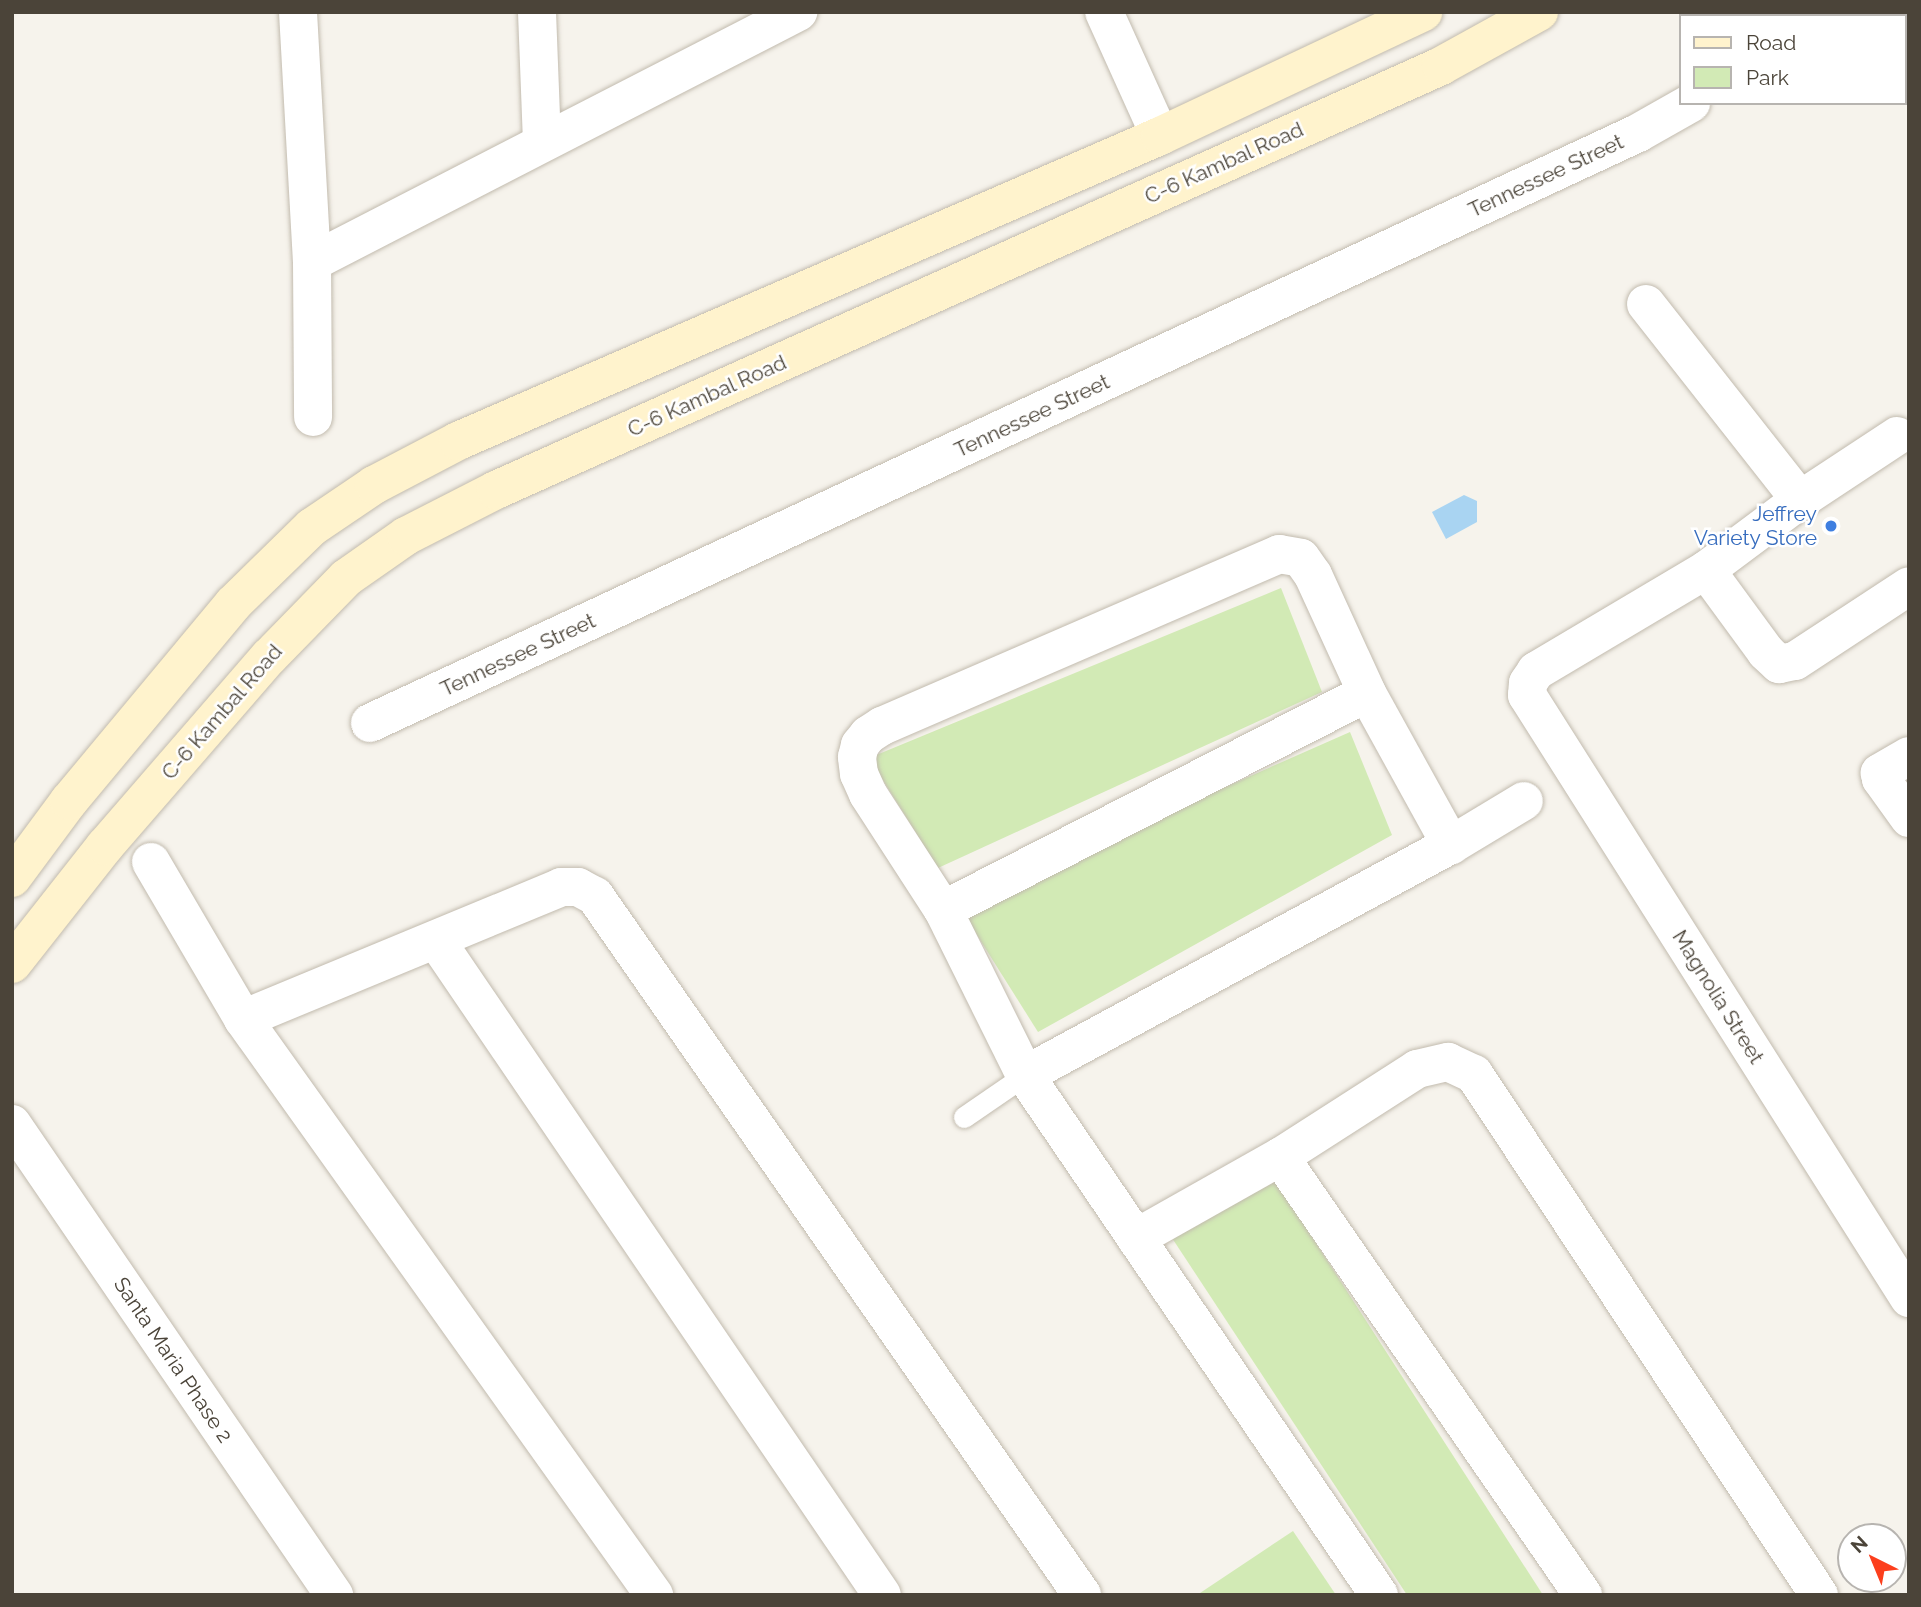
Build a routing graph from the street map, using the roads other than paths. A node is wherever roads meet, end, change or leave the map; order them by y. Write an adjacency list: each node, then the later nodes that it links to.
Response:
1 (298, 12): 11 (street)
2 (537, 12): 10 (street)
3 (798, 12): 7 (street)
4 (1104, 12): 9 (street)
5 (1423, 12): 9 (main road)
6 (1539, 12): 28 (main road, C-6 Kambal Road)
7 (746, 25): 10 (street)
8 (1687, 105): 19 (street, Tennessee Street)
9 (1160, 136): 25 (main road)
10 (542, 143): 11 (street)
11 (312, 262): 13 (street)
12 (1646, 304): 15 (street)
13 (313, 417)
14 (1897, 436): 15 (street)
15 (1800, 500): 16 (street)
16 (1706, 570): 17 (street); 35 (street, Magnolia Street)
17 (1909, 586)
18 (1367, 693): 23 (street); 26 (street); 26 (street)
19 (370, 723)
20 (1909, 756): 22 (street)
21 (1524, 801): 23 (street)
22 (1909, 818)
23 (1451, 845): 30 (street)
24 (151, 862): 29 (street)
25 (12, 878)
26 (943, 910): 30 (street)
27 (436, 940): 29 (street); 38 (street); 39 (street)
28 (12, 964)
29 (243, 1019): 37 (street)
30 (1025, 1075): 31 (lane); 34 (street)
31 (964, 1117)
32 (12, 1124): 36 (street, Santa Maria Phase 2)
33 (1280, 1157): 34 (street); 41 (street); 42 (street)
34 (1136, 1238): 40 (street)
35 (1909, 1298)
36 (334, 1595)
37 (653, 1595)
38 (882, 1595)
39 (1082, 1595)
40 (1379, 1595)
41 (1583, 1595)
42 (1819, 1595)

